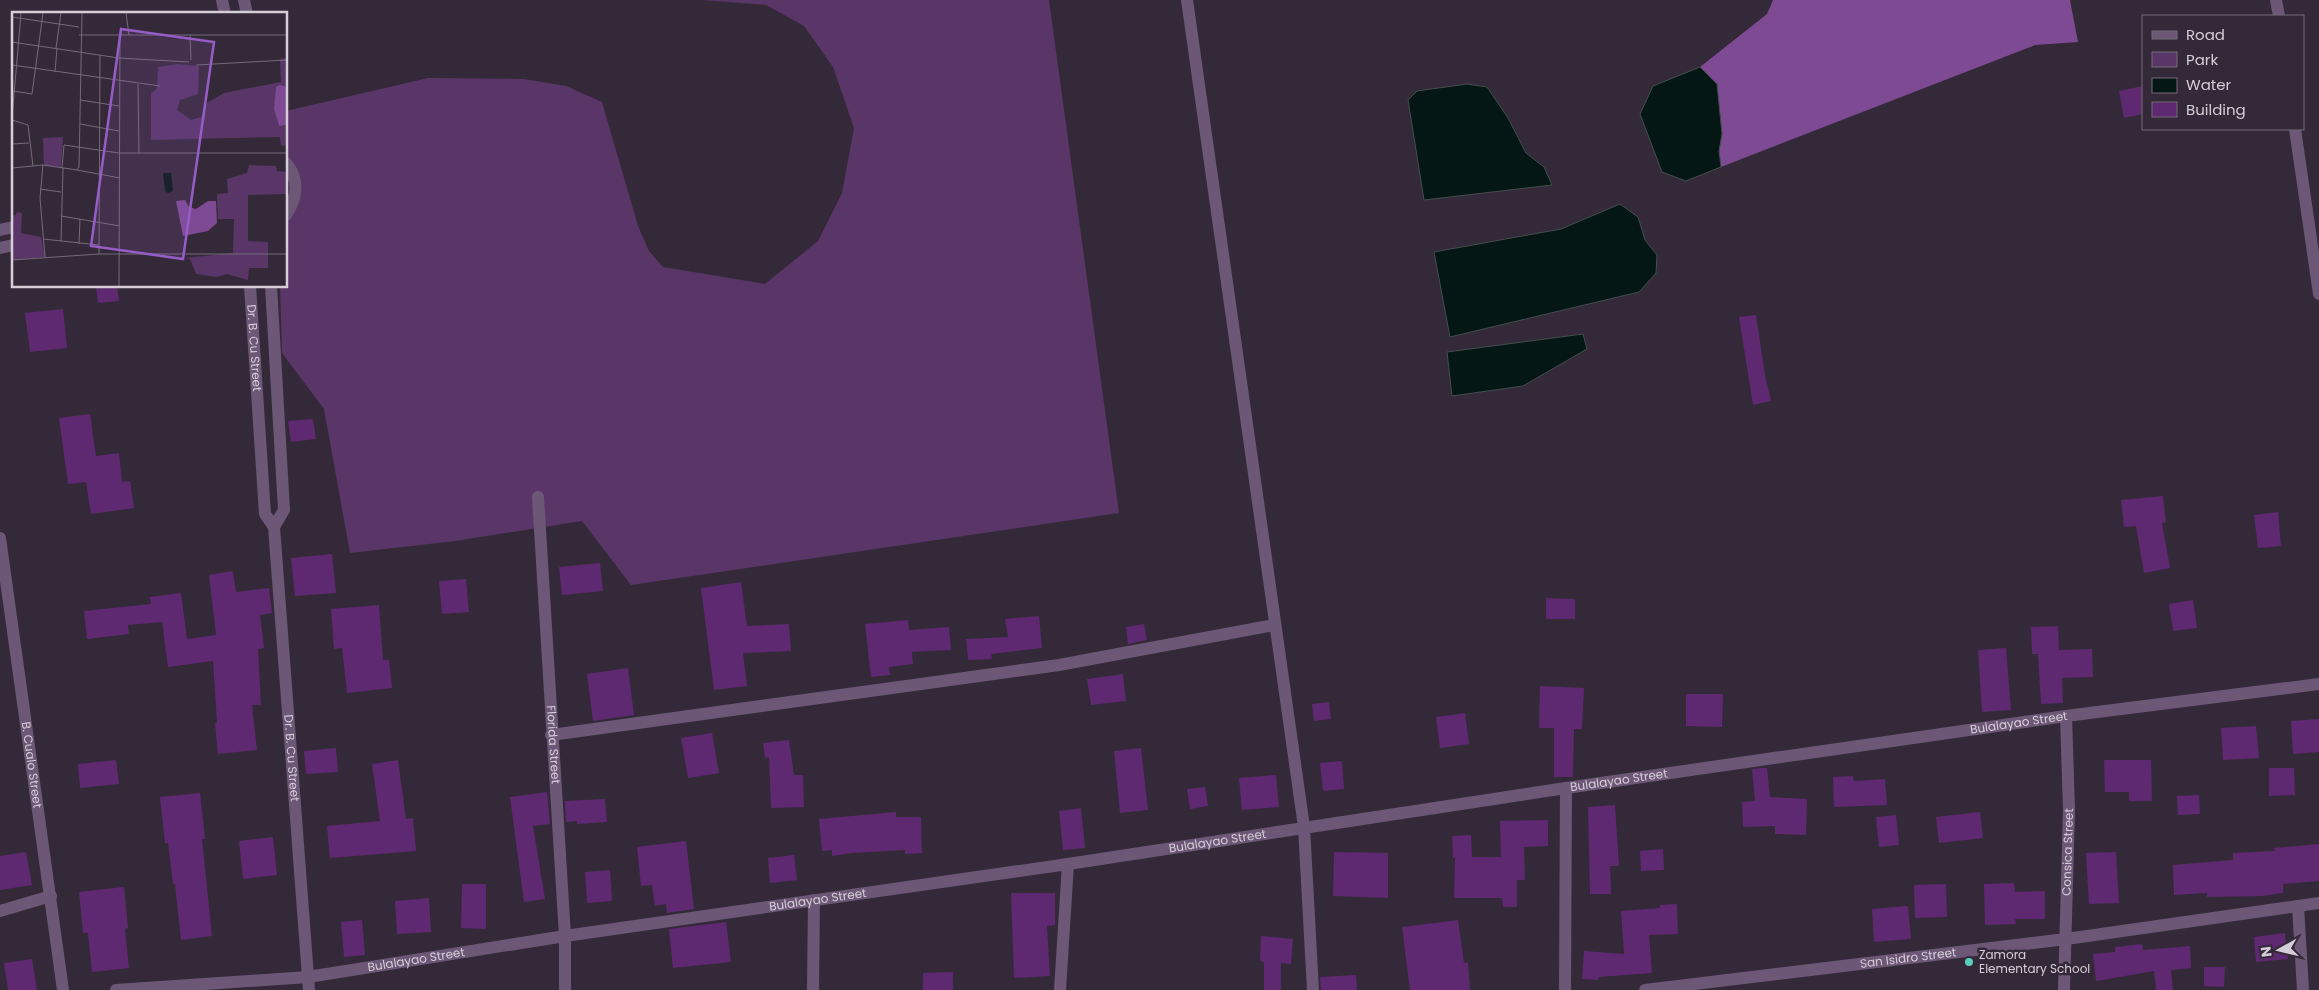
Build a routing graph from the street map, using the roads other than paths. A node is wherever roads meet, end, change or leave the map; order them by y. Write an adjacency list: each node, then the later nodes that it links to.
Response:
1 (1187, 0): 13 (street)
2 (2276, 0): 3 (street)
3 (2279, 15)
4 (2296, 130): 9 (street)
5 (288, 166): 6 (street)
6 (288, 211)
7 (250, 288): 11 (street, Dr. B. Cu Street)
8 (271, 288): 11 (street, Dr. B. Cu Street)
9 (2319, 294)
10 (538, 498): 16 (street, Florida Street)
11 (274, 527): 27 (street, Dr. B. Cu Street)
12 (0, 538): 20 (street, B. Cualo Street)
13 (1274, 625): 16 (street); 18 (street)
14 (2319, 684): 15 (street, Bulalayao Street)
15 (2066, 716): 17 (street, Bulalayao Street); 26 (street, Consica Street)
16 (551, 735): 25 (street, Florida Street)
17 (1566, 788): 18 (street, Bulalayao Street); 35 (street)
18 (1304, 826): 19 (street, Bulalayao Street); 34 (street)
19 (1068, 864): 21 (street, Bulalayao Street); 33 (street)
20 (51, 896): 24 (street); 28 (street, B. Cualo Street)
21 (814, 900): 25 (street, Bulalayao Street); 32 (street)
22 (2319, 903): 23 (street, San Isidro Street)
23 (2298, 906): 26 (street, San Isidro Street); 38 (street)
24 (0, 911)
25 (565, 936): 27 (street, Bulalayao Street); 31 (street, Florida Street)
26 (2066, 938): 36 (street, San Isidro Street); 37 (street, Consica Street)
27 (308, 977): 29 (street, Bulalayao Street); 30 (street, Dr. B. Cu Street)
28 (63, 990)
29 (116, 990)
30 (308, 990)
31 (565, 990)
32 (813, 990)
33 (1060, 990)
34 (1312, 990)
35 (1565, 990)
36 (1645, 990)
37 (2064, 990)
38 (2304, 990)

